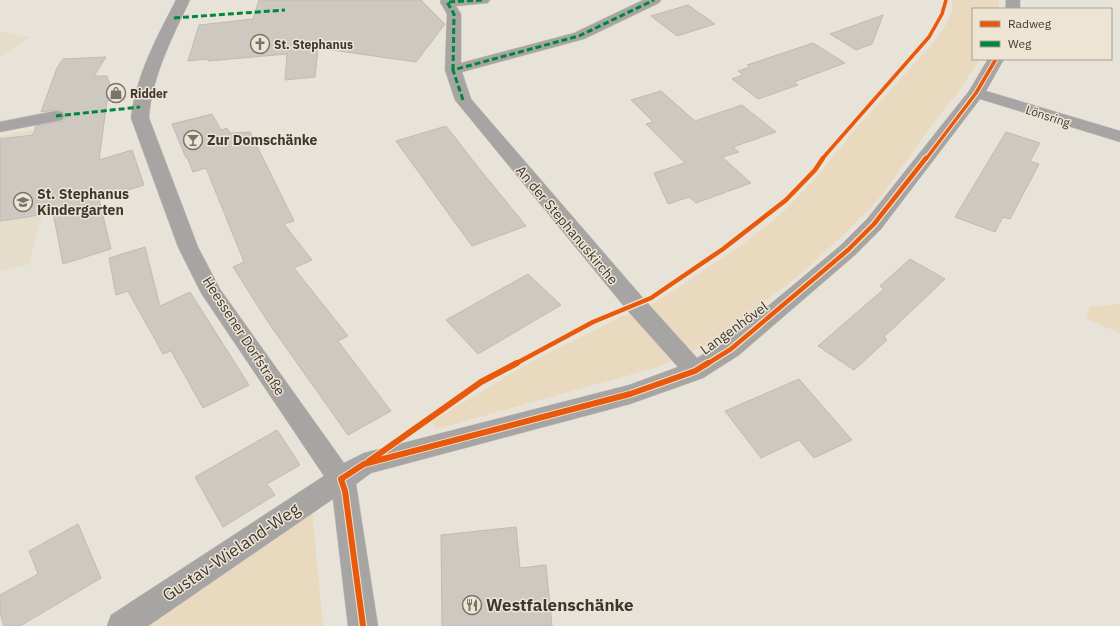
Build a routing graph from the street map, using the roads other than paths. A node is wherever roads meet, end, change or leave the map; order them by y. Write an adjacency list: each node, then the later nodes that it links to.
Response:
1 (183, 0): 11 (street, Heessener Dorfstraße)
2 (483, 0): 5 (street, An der Stephanuskirche)
3 (654, 0): 5 (street)
4 (995, 60): 6 (street, Langenhövel)
5 (453, 70): 10 (street, An der Stephanuskirche)
6 (976, 93): 9 (street, Lönsring); 10 (street, Langenhövel)
7 (56, 116): 8 (street)
8 (0, 127)
9 (1120, 137)
10 (695, 371): 11 (street, Langenhövel)
11 (341, 479): 12 (street, Gustav-Wieland-Weg); 13 (street, Heessener Dorfstraße)
12 (122, 626)
13 (363, 626)

